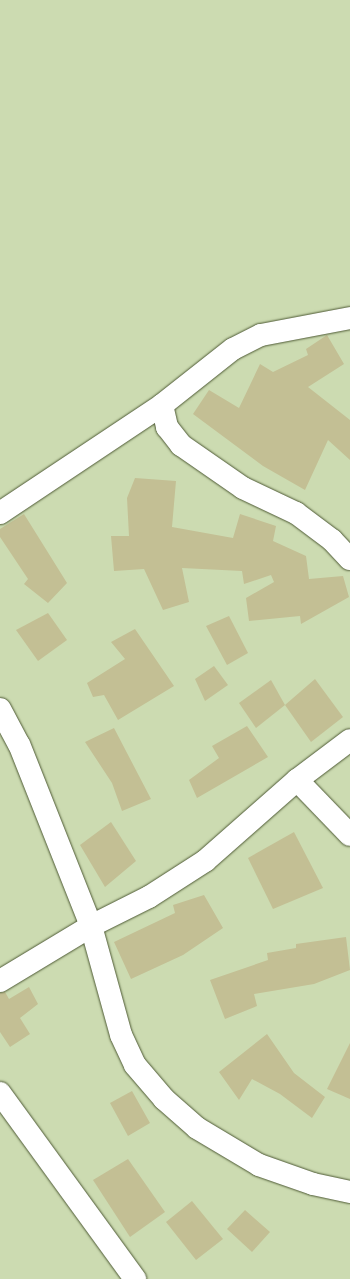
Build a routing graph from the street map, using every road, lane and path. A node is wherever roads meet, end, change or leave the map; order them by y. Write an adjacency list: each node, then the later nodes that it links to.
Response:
1 (350, 318): 2 (street)
2 (162, 405): 3 (street); 4 (street)
3 (0, 512)
4 (350, 559)
5 (0, 709): 9 (street)
6 (350, 740): 7 (street)
7 (297, 780): 8 (street); 9 (street)
8 (350, 835)
9 (91, 926): 10 (street); 12 (street)
10 (0, 981)
11 (0, 1093): 13 (street)
12 (350, 1192)
13 (135, 1279)

